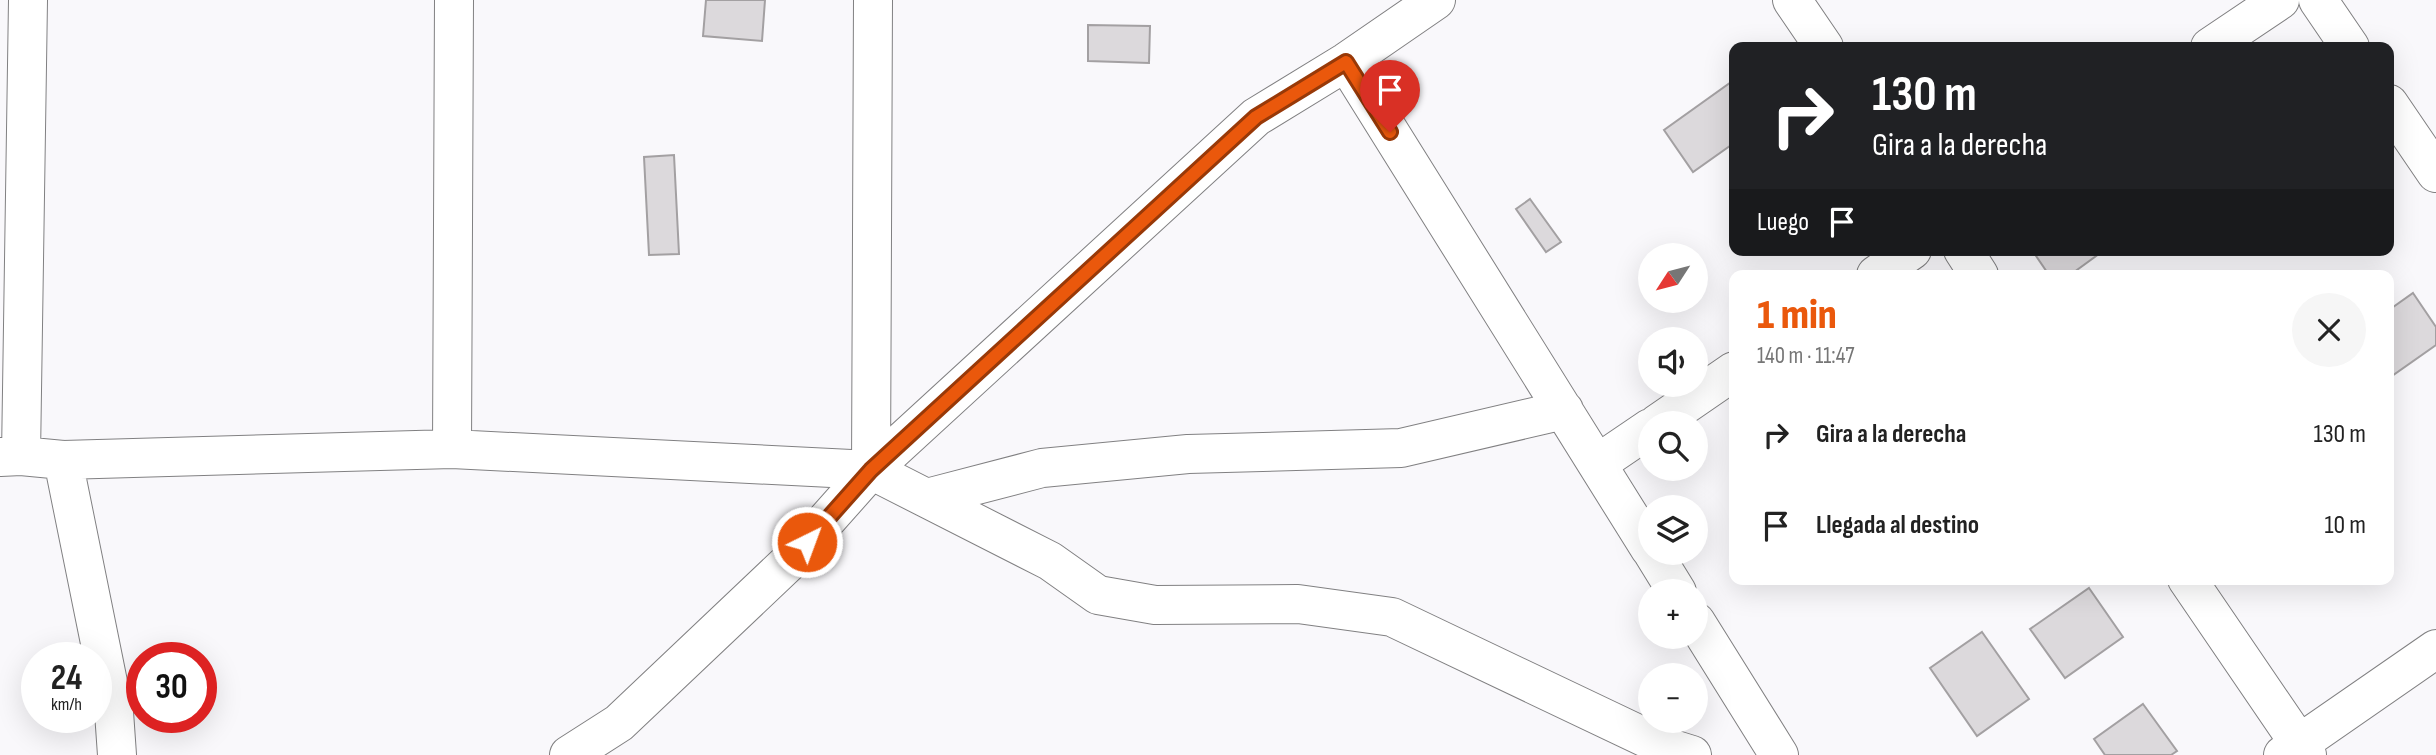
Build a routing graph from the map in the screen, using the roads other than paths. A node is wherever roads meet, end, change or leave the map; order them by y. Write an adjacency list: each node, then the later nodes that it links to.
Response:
1 (29, 0): 21 (street)
2 (454, 0): 20 (street)
3 (873, 0): 24 (street)
4 (1436, 0): 11 (street)
5 (1792, 0): 8 (street)
6 (2280, 0): 9 (street)
7 (2318, 0): 10 (street)
8 (1821, 42)
9 (2217, 42)
10 (2347, 42)
11 (1346, 62): 17 (street); 24 (street)
12 (2394, 111): 13 (street)
13 (2436, 173)
14 (1903, 256): 15 (street)
15 (1883, 270)
16 (1729, 374): 18 (street)
17 (1564, 410): 23 (street); 25 (street)
18 (1676, 411)
19 (1638, 436): 23 (street)
20 (452, 449): 22 (street); 24 (street)
21 (11, 456): 22 (street)
22 (63, 460): 32 (street)
23 (1597, 464): 26 (street)
24 (871, 470): 25 (street); 33 (street)
25 (927, 498): 31 (street)
26 (1638, 529)
27 (2191, 585): 30 (street)
28 (1708, 641): 34 (street)
29 (2436, 649): 30 (street)
30 (2296, 751)
31 (1675, 752)
32 (117, 755)
33 (569, 755)
34 (1779, 755)

